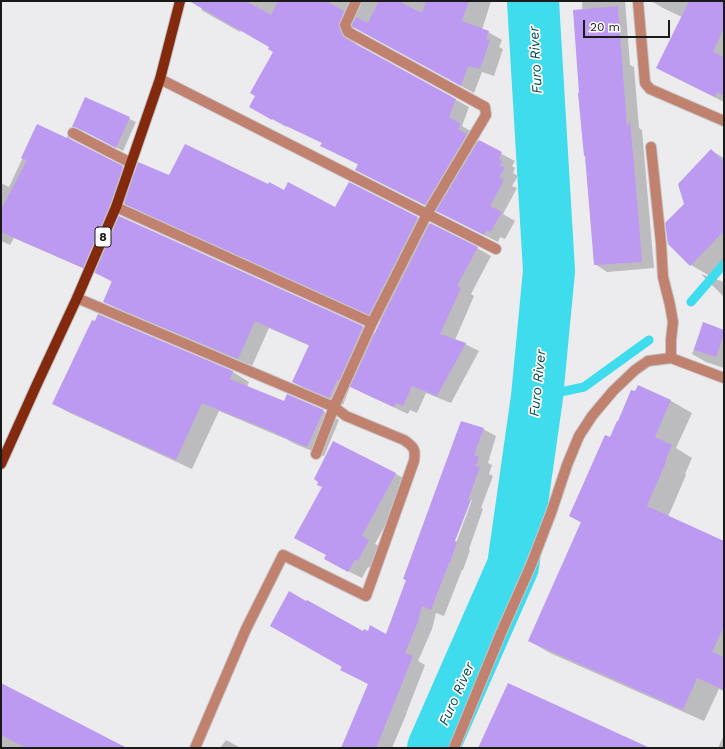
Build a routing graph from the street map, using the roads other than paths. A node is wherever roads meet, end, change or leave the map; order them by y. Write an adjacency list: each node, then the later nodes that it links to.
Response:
1 (180, 1): 4 (main road, 8)
2 (356, 1): 10 (street)
3 (638, 1): 5 (street)
4 (160, 79): 8 (main road, 8); 10 (street)
5 (724, 121)
6 (73, 133): 8 (street)
7 (652, 147): 14 (street)
8 (131, 163): 9 (main road, 8)
9 (116, 207): 12 (main road, 8); 13 (street)
10 (427, 214): 11 (street); 13 (street)
11 (496, 249)
12 (77, 298): 16 (street); 18 (main road, 8)
13 (372, 323): 16 (street)
14 (671, 358): 15 (street); 20 (street)
15 (724, 378)
16 (334, 407): 17 (street); 19 (street)
17 (316, 454)
18 (1, 464)
19 (196, 748)
20 (454, 748)

